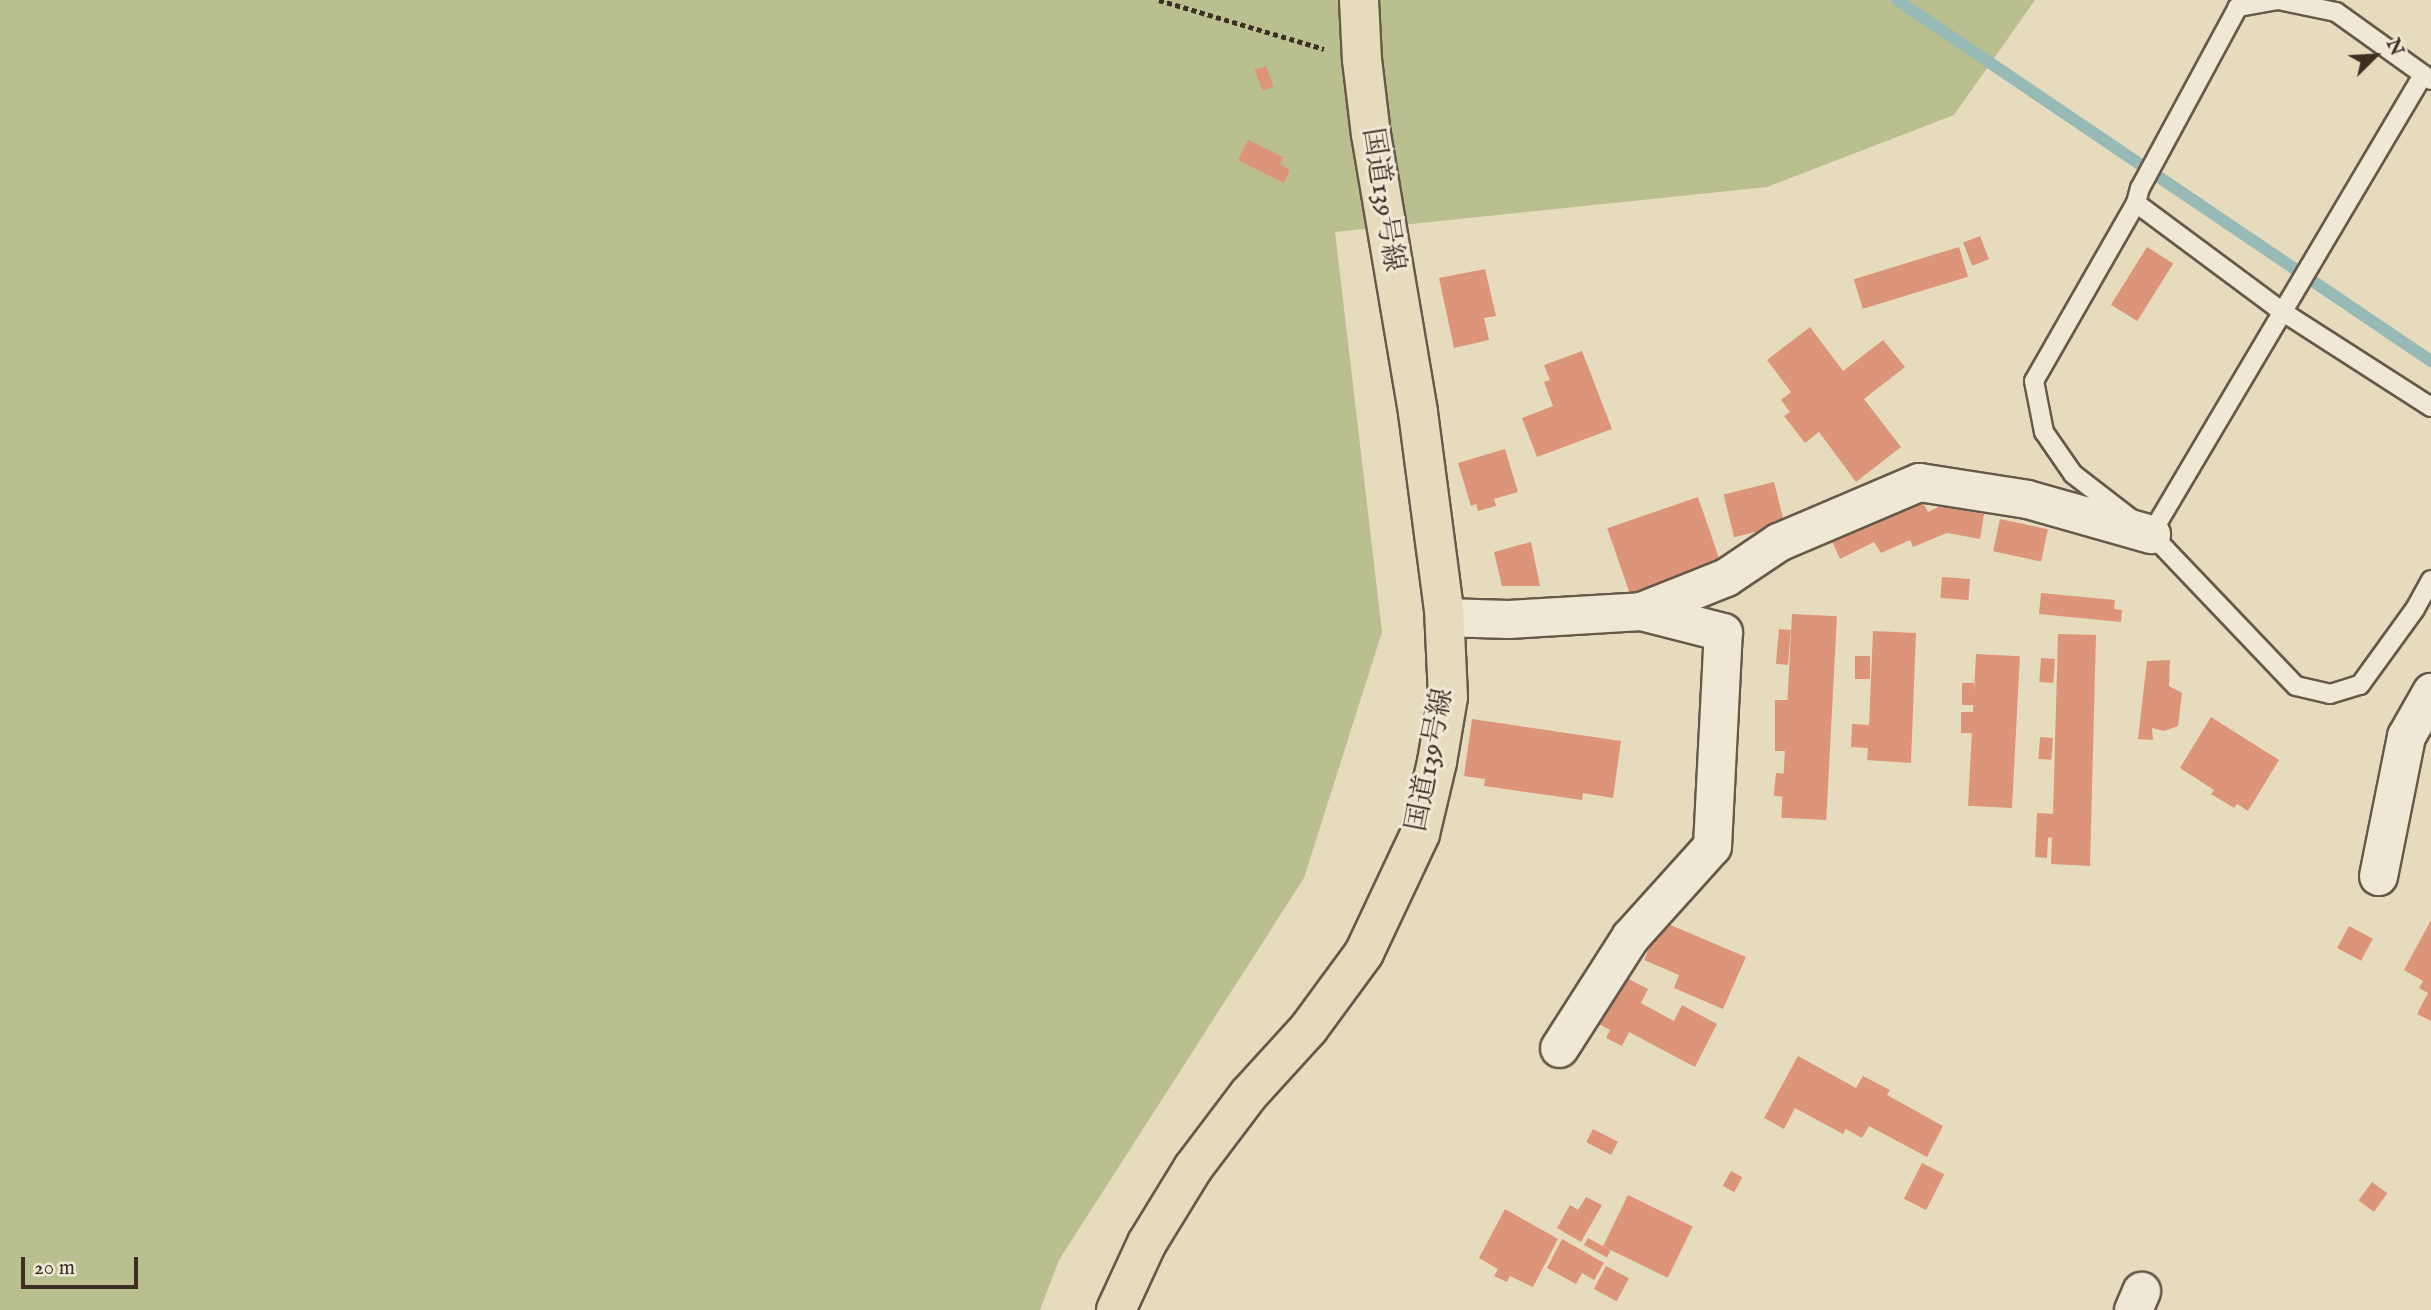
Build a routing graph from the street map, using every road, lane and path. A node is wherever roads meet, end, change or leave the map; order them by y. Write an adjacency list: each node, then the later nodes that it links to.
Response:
1 (1159, 0): 3 (path)
2 (1359, 0): 3 (highway, 国道139号線)
3 (1362, 60): 11 (highway, 国道139号線)
4 (2427, 78): 5 (lane); 6 (lane)
5 (2136, 203): 6 (lane); 8 (lane)
6 (2283, 312): 7 (lane); 8 (lane)
7 (2431, 407)
8 (2151, 534): 9 (lane); 10 (street)
9 (2431, 580)
10 (1641, 611): 11 (street); 14 (street)
11 (1444, 617): 15 (highway, 国道139号線)
12 (2431, 692): 13 (street)
13 (2378, 876)
14 (1559, 1048)
15 (1116, 1310)

